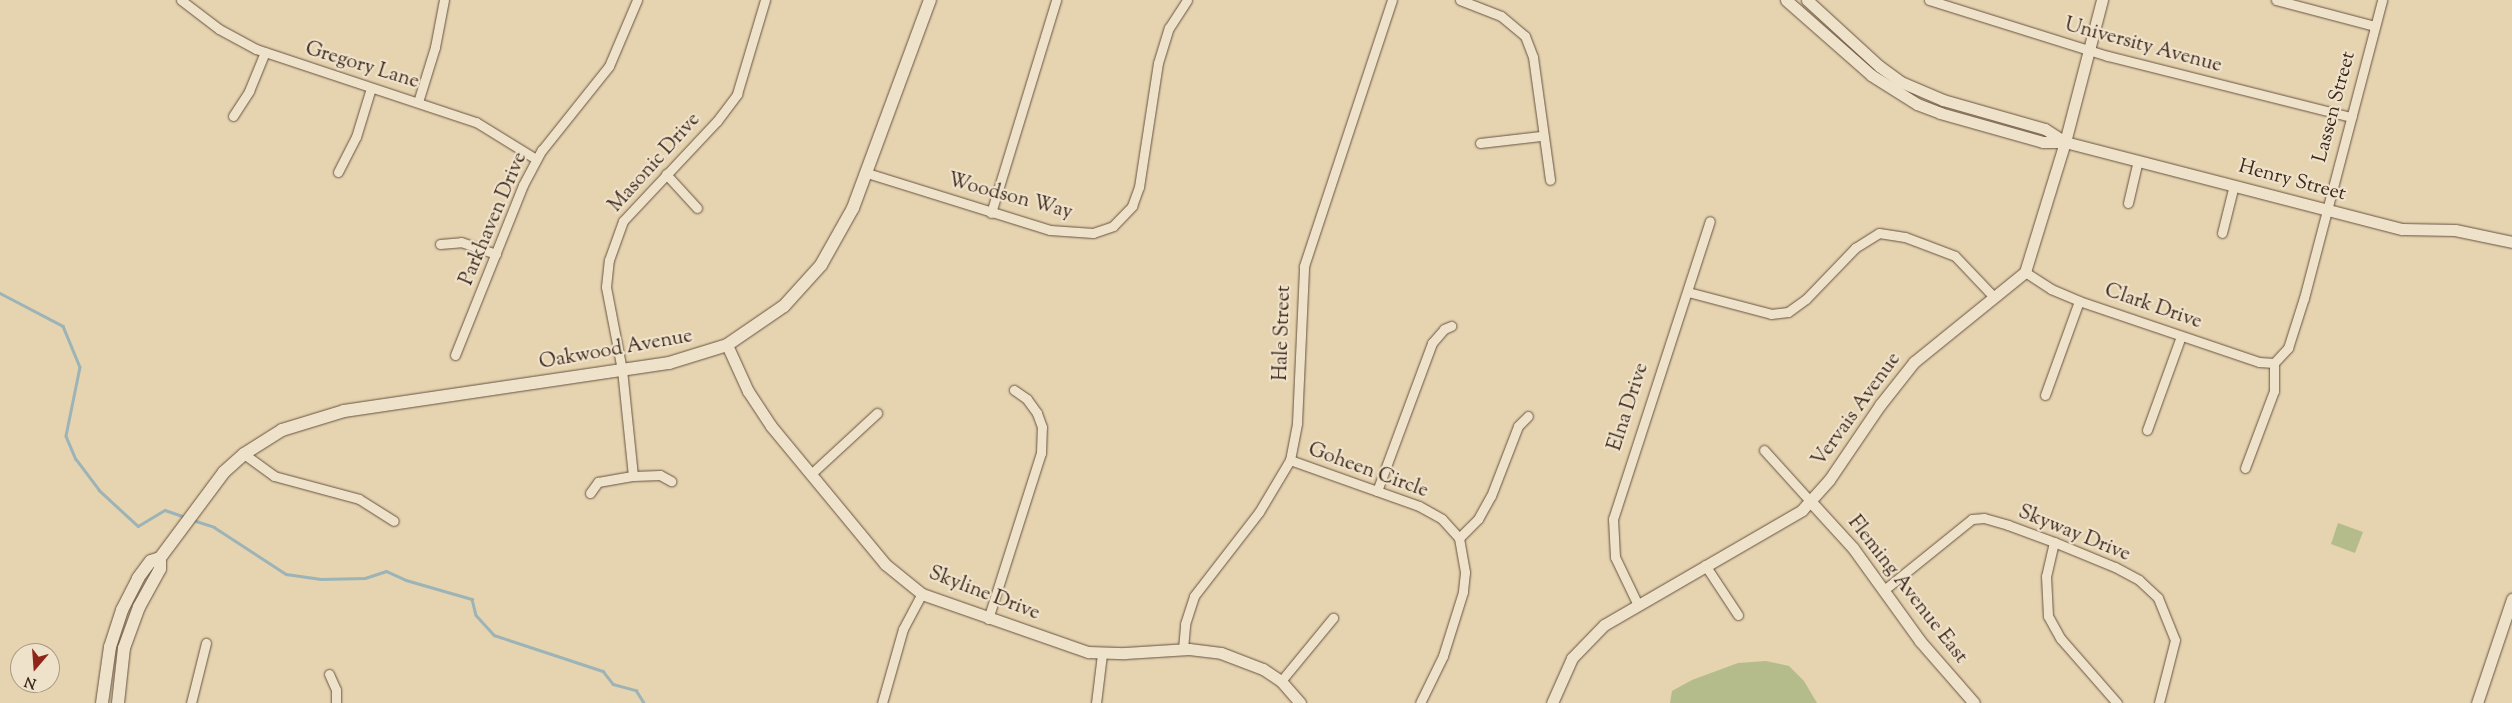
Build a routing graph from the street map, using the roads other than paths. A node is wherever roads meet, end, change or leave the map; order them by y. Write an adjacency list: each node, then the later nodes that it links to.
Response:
1 (181, 0): 18 (street, Gregory Lane)
2 (444, 0): 20 (street)
3 (637, 0): 26 (street, Parkhaven Drive)
4 (764, 0): 30 (street, Masonic Drive)
5 (930, 0): 29 (main road, Oakwood Avenue)
6 (1056, 0): 36 (street)
7 (1187, 0): 36 (street, Woodson Way)
8 (1392, 0): 59 (street, Hale Street)
9 (1460, 0): 23 (street)
10 (1786, 0): 24 (street, Henry Street)
11 (1807, 0): 24 (street, Henry Street)
12 (1929, 0): 17 (street, University Avenue)
13 (2102, 0): 17 (street)
14 (2276, 0): 16 (street)
15 (2382, 0): 16 (street, Lassen Street)
16 (2374, 26): 22 (street, Lassen Street)
17 (2088, 50): 22 (street, University Avenue); 24 (street)
18 (265, 52): 19 (street, Gregory Lane); 21 (street)
19 (371, 88): 20 (street, Gregory Lane); 28 (street)
20 (418, 102): 26 (street, Gregory Lane)
21 (233, 116)
22 (2351, 117): 35 (street, Lassen Street)
23 (1541, 136): 25 (street); 31 (street)
24 (2065, 142): 27 (street, Henry Street); 42 (street)
25 (1480, 143)
26 (536, 159): 41 (street, Parkhaven Drive)
27 (2138, 160): 32 (street, Henry Street); 33 (street)
28 (338, 172)
29 (867, 173): 36 (street, Woodson Way); 48 (main road, Oakwood Avenue)
30 (666, 174): 34 (street); 51 (street, Masonic Drive)
31 (1550, 180)
32 (2234, 185): 35 (street, Henry Street); 38 (street)
33 (2128, 202)
34 (697, 208)
35 (2327, 210): 39 (street, Henry Street); 50 (street, Lassen Street)
36 (992, 213)
37 (1710, 221): 43 (street, Elna Drive)
38 (2222, 233)
39 (2512, 242)
40 (440, 244): 41 (street)
41 (496, 254): 49 (street, Parkhaven Drive)
42 (2025, 272): 44 (street, Vervais Avenue); 45 (street, Clark Drive)
43 (1688, 292): 44 (street); 75 (street, Elna Drive)
44 (1994, 297): 66 (street, Vervais Avenue)
45 (2079, 300): 47 (street, Clark Drive); 53 (street)
46 (1452, 326): 64 (street)
47 (2181, 336): 50 (street, Clark Drive); 56 (street)
48 (726, 345): 51 (main road, Oakwood Avenue); 61 (street, Skyline Drive)
49 (455, 355)
50 (2274, 363): 60 (street)
51 (622, 370): 58 (main road, Oakwood Avenue); 62 (street, Masonic Drive)
52 (1014, 390): 78 (street)
53 (2045, 394)
54 (878, 413): 61 (street)
55 (1528, 416): 68 (street)
56 (2146, 430)
57 (1764, 450): 66 (street)
58 (244, 454): 67 (street); 70 (main road, Oakwood Avenue)
59 (1290, 460): 64 (street, Goheen Circle); 80 (street, Hale Street)
60 (2245, 468)
61 (811, 474): 73 (street, Skyline Drive)
62 (633, 476): 63 (street); 65 (street)
63 (671, 481)
64 (1377, 491): 68 (street, Goheen Circle)
65 (590, 493)
66 (1811, 502): 71 (street, Vervais Avenue); 72 (street, Fleming Avenue East)
67 (394, 522)
68 (1459, 538): 91 (street)
69 (2054, 542): 72 (street, Skyway Drive); 94 (street); 95 (street, Skyway Drive)
70 (160, 558): 84 (main road, Oakwood Avenue); 85 (main road, Oakwood Avenue)
71 (1705, 565): 75 (street, Vervais Avenue); 76 (street)
72 (1884, 590): 93 (street, Fleming Avenue East)
73 (922, 594): 78 (street, Skyline Drive); 88 (street)
74 (2512, 599): 96 (street)
75 (1638, 605): 92 (street, Vervais Avenue)
76 (1738, 615)
77 (1333, 618): 83 (street)
78 (988, 619): 81 (street, Skyline Drive)
79 (206, 643): 86 (street)
80 (1184, 649): 81 (street, Skyline Drive); 83 (street, Skyline Drive)
81 (1102, 654): 89 (street)
82 (329, 674): 87 (street)
83 (1281, 681): 90 (street, Skyline Drive)
84 (102, 703)
85 (118, 703)
86 (191, 703)
87 (336, 703)
88 (882, 703)
89 (1096, 703)
90 (1300, 703)
91 (1420, 703)
92 (1552, 703)
93 (1974, 703)
94 (2117, 703)
95 (2159, 703)
96 (2477, 703)

